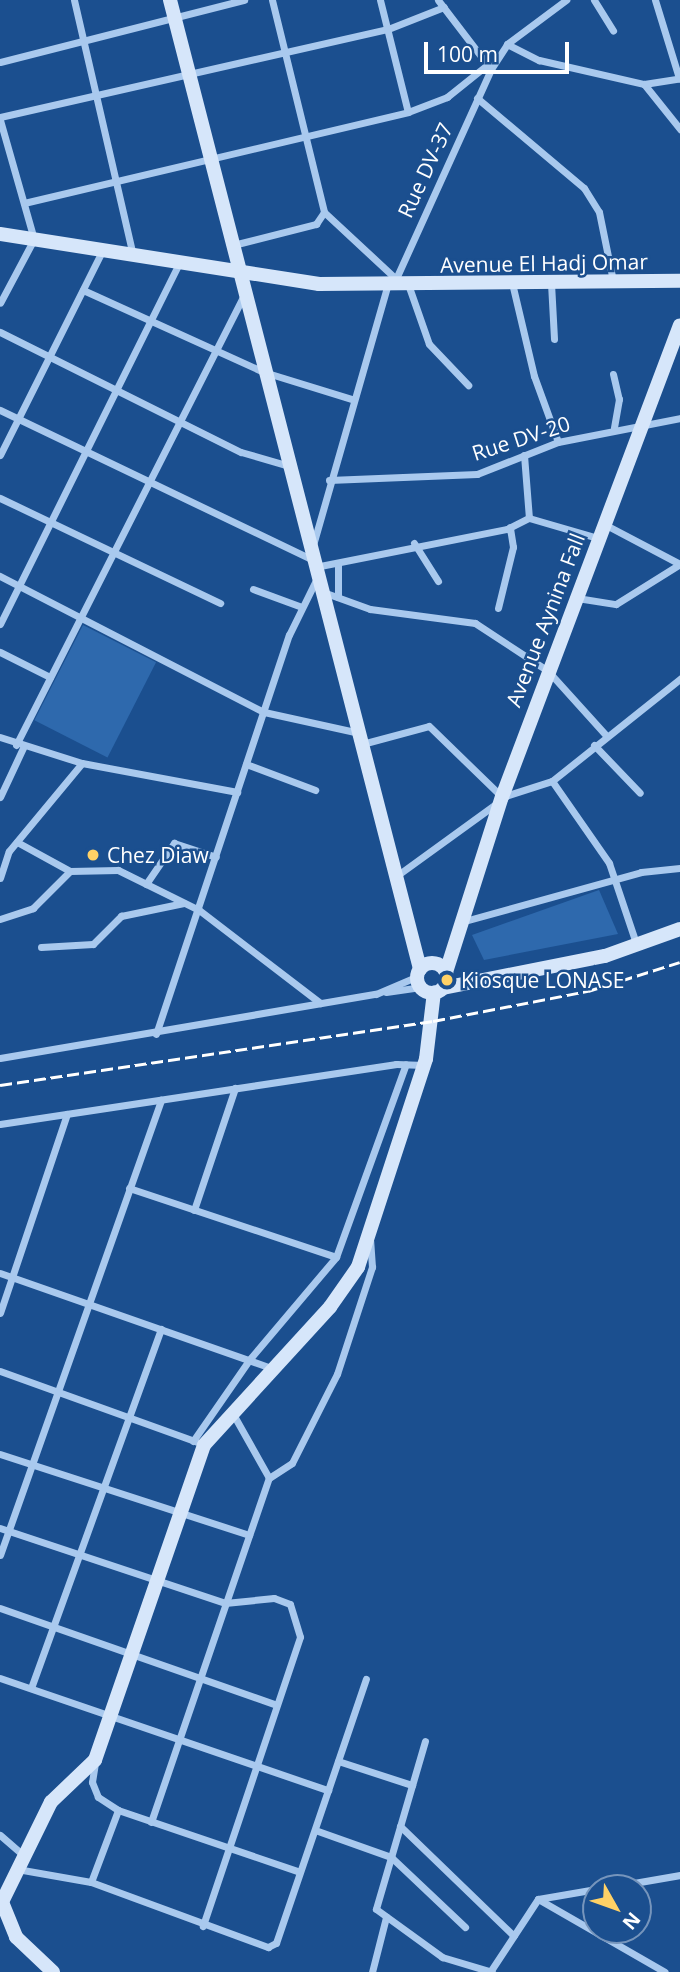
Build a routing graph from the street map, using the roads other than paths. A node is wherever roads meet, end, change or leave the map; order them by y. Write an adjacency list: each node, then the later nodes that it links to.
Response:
1 (74, 0): 14 (street)
2 (170, 0): 11 (street)
3 (244, 0): 11 (street)
4 (272, 0): 16 (street)
5 (380, 0): 12 (street)
6 (438, 0): 10 (street)
7 (566, 0): 15 (street)
8 (594, 0): 13 (street)
9 (655, 0): 20 (street)
10 (444, 7): 12 (street); 18 (street)
11 (175, 17): 14 (street); 19 (street)
12 (388, 29): 16 (street); 24 (street)
13 (613, 30)
14 (85, 42): 17 (street); 22 (street)
15 (507, 44): 18 (street); 21 (street)
16 (284, 48): 19 (street); 27 (street)
17 (0, 62)
18 (489, 67): 23 (street, Rue DV-37); 24 (street)
19 (190, 73): 22 (street); 28 (street)
20 (680, 78): 21 (street)
21 (644, 84): 26 (street)
22 (95, 97): 25 (street); 29 (street)
23 (477, 98): 39 (street); 43 (street, Rue DV-37)
24 (408, 112): 27 (street)
25 (0, 119): 30 (street)
26 (680, 130)
27 (306, 140): 28 (street); 31 (street)
28 (209, 162): 29 (street); 34 (street)
29 (116, 183): 30 (street); 36 (street)
30 (24, 203): 33 (street)
31 (324, 212): 34 (street); 43 (street)
32 (0, 234): 33 (street)
33 (34, 239): 35 (street); 47 (street)
34 (230, 246): 38 (street)
35 (102, 250): 36 (street); 45 (street)
36 (133, 255): 37 (street)
37 (179, 262): 38 (street); 48 (street)
38 (236, 271): 43 (street, Avenue El Hadj Omar); 46 (street)
39 (613, 281): 40 (street, Avenue El Hadj Omar); 41 (street, Avenue El Hadj Omar)
40 (680, 281)
41 (551, 282): 42 (street, Avenue El Hadj Omar); 51 (street)
42 (512, 283): 44 (street, Avenue El Hadj Omar); 65 (street)
43 (392, 284): 44 (street, Avenue El Hadj Omar); 58 (street, Rue DV-37)
44 (410, 287): 56 (street)
45 (83, 290): 48 (street); 53 (street)
46 (243, 298): 52 (street); 54 (street)
47 (0, 303)
48 (150, 320): 52 (street); 57 (street)
49 (680, 325): 62 (street, Avenue Aynina Fall)
50 (0, 332): 53 (street)
51 (554, 339)
52 (215, 352): 54 (street); 63 (street)
53 (50, 356): 57 (street); 61 (street)
54 (264, 372): 58 (street); 69 (street)
55 (613, 374): 64 (street)
56 (468, 385)
57 (117, 388): 63 (street); 66 (street)
58 (352, 399): 70 (street, Rue DV-37)
59 (0, 411): 61 (street)
60 (680, 418): 62 (street, Rue DV-20)
61 (18, 419): 66 (street); 67 (street)
62 (647, 420): 64 (street, Rue DV-20); 75 (street, Avenue Aynina Fall)
63 (178, 421): 69 (street); 71 (street)
64 (614, 428): 65 (street, Rue DV-20)
65 (558, 442): 68 (street, Rue DV-20)
66 (85, 452): 71 (street); 74 (street)
67 (0, 455)
68 (524, 455): 70 (street, Rue DV-20); 73 (street)
69 (286, 464): 82 (street)
70 (329, 480): 82 (street, Rue DV-37)
71 (148, 481): 79 (street); 82 (street)
72 (0, 498): 74 (street)
73 (529, 518): 76 (street); 77 (street)
74 (50, 523): 79 (street); 85 (street)
75 (603, 524): 77 (street, Avenue Aynina Fall); 81 (street)
76 (510, 527): 78 (street); 91 (street)
77 (598, 538): 88 (street, Avenue Aynina Fall)
78 (414, 543): 80 (street); 84 (street)
79 (112, 553): 89 (street); 92 (street)
80 (338, 563): 82 (street); 87 (street)
81 (680, 564): 88 (street)
82 (315, 570): 87 (street); 90 (street, Rue DV-37); 101 (street)
83 (0, 576): 85 (street)
84 (438, 581)
85 (19, 585): 92 (street); 93 (street)
86 (253, 589): 90 (street)
87 (338, 597): 95 (street)
88 (576, 597): 95 (street, Avenue Aynina Fall)
89 (220, 603)
90 (302, 607): 98 (street, Rue DV-37)
91 (498, 608)
92 (81, 616): 96 (street); 98 (street)
93 (0, 624)
94 (0, 652): 96 (street)
95 (548, 671): 99 (street); 111 (street, Avenue Aynina Fall)
96 (50, 677): 103 (street)
97 (680, 679): 99 (street)
98 (264, 712): 101 (street); 105 (street, Rue DV-37)
99 (605, 734): 102 (street)
100 (0, 737): 103 (street)
101 (356, 739): 111 (street); 118 (street)
102 (594, 745): 106 (street); 109 (street)
103 (20, 746): 104 (street); 110 (street)
104 (82, 763): 108 (street); 112 (street)
105 (246, 764): 107 (street); 108 (street, Rue DV-37)
106 (552, 781): 111 (street); 120 (street)
107 (315, 790)
108 (237, 792): 115 (street, Rue DV-37)
109 (640, 793)
110 (0, 797)
111 (501, 799): 118 (street); 125 (street, Avenue Aynina Fall)
112 (17, 842): 114 (street); 117 (street)
113 (0, 848): 114 (street)
114 (9, 851): 119 (street)
115 (216, 857): 121 (street); 123 (street, Rue DV-37)
116 (680, 868): 120 (street)
117 (70, 871): 121 (street); 124 (street)
118 (394, 877): 129 (street)
119 (0, 878)
120 (615, 880): 125 (street); 127 (street)
121 (146, 884): 122 (street)
122 (184, 903): 123 (street); 128 (street)
123 (199, 910): 131 (street); 132 (street, Rue DV-37)
124 (0, 919)
125 (459, 927): 129 (street, Avenue Aynina Fall)
126 (680, 929): 127 (street)
127 (638, 946): 129 (street)
128 (41, 947)
129 (433, 977): 130 (street); 130 (street); 135 (street, Avenue Aynina Fall)
130 (386, 992): 131 (street)
131 (320, 1003): 132 (street)
132 (156, 1034): 133 (street)
133 (0, 1058)
134 (406, 1064): 135 (street); 136 (street); 143 (street)
135 (424, 1065): 142 (street, Avenue Aynina Fall)
136 (235, 1088): 137 (street); 141 (street)
137 (160, 1100): 138 (street); 140 (street)
138 (67, 1114): 139 (street); 145 (street)
139 (0, 1124)
140 (129, 1188): 141 (street); 146 (street)
141 (194, 1210): 143 (street)
142 (370, 1237): 150 (street, Avenue Aynina Fall); 158 (street)
143 (336, 1257): 149 (street)
144 (0, 1273): 145 (street)
145 (12, 1277): 146 (street); 147 (street)
146 (89, 1304): 148 (street); 152 (street)
147 (0, 1313)
148 (161, 1329): 149 (street); 154 (street)
149 (249, 1360): 150 (street); 155 (street)
150 (272, 1368): 153 (street, Avenue Aynina Fall)
151 (0, 1371): 152 (street)
152 (58, 1392): 154 (street); 157 (street)
153 (232, 1413): 155 (street, Avenue Aynina Fall); 158 (street)
154 (129, 1418): 155 (street); 159 (street)
155 (199, 1443): 160 (street)
156 (0, 1454): 157 (street)
157 (32, 1465): 159 (street); 162 (street)
158 (269, 1478): 163 (street)
159 (103, 1489): 160 (street); 164 (street)
160 (181, 1513): 163 (street); 166 (street)
161 (0, 1528): 162 (street)
162 (9, 1531): 164 (street); 165 (street)
163 (249, 1535): 167 (street)
164 (79, 1554): 166 (street); 169 (street)
165 (0, 1555)
166 (157, 1580): 167 (street); 170 (street)
167 (225, 1603): 172 (street); 175 (street)
168 (0, 1608): 169 (street)
169 (53, 1627): 170 (street); 174 (street)
170 (132, 1654): 172 (street); 176 (street)
171 (0, 1678): 174 (street)
172 (200, 1679): 175 (street); 177 (street)
173 (366, 1679): 180 (street)
174 (31, 1688): 176 (street)
175 (277, 1705): 181 (street)
176 (111, 1716): 177 (street); 179 (street)
177 (179, 1739): 181 (street); 185 (street)
178 (425, 1741): 182 (street)
179 (95, 1760): 184 (street); 191 (street)
180 (338, 1761): 182 (street); 183 (street)
181 (257, 1766): 183 (street); 189 (street)
182 (412, 1785): 186 (street)
183 (328, 1790): 187 (street)
184 (118, 1810): 185 (street); 195 (street)
185 (151, 1822): 189 (street)
186 (400, 1826): 190 (street); 202 (street)
187 (315, 1830): 190 (street); 192 (street)
188 (0, 1835): 191 (street)
189 (229, 1848): 192 (street); 200 (street)
190 (391, 1857): 199 (street); 201 (street)
191 (20, 1861): 195 (street); 198 (street)
192 (300, 1872): 200 (street)
193 (680, 1875): 194 (street)
194 (652, 1880)
195 (91, 1882): 200 (street)
196 (582, 1891): 197 (street)
197 (538, 1899): 202 (street); 206 (street)
198 (1, 1904): 203 (street)
199 (386, 1917): 204 (street); 205 (street)
200 (203, 1926)
201 (465, 1927)
202 (514, 1936): 205 (street)
203 (53, 1972)
204 (372, 1972)
205 (491, 1972)
206 (665, 1972)

